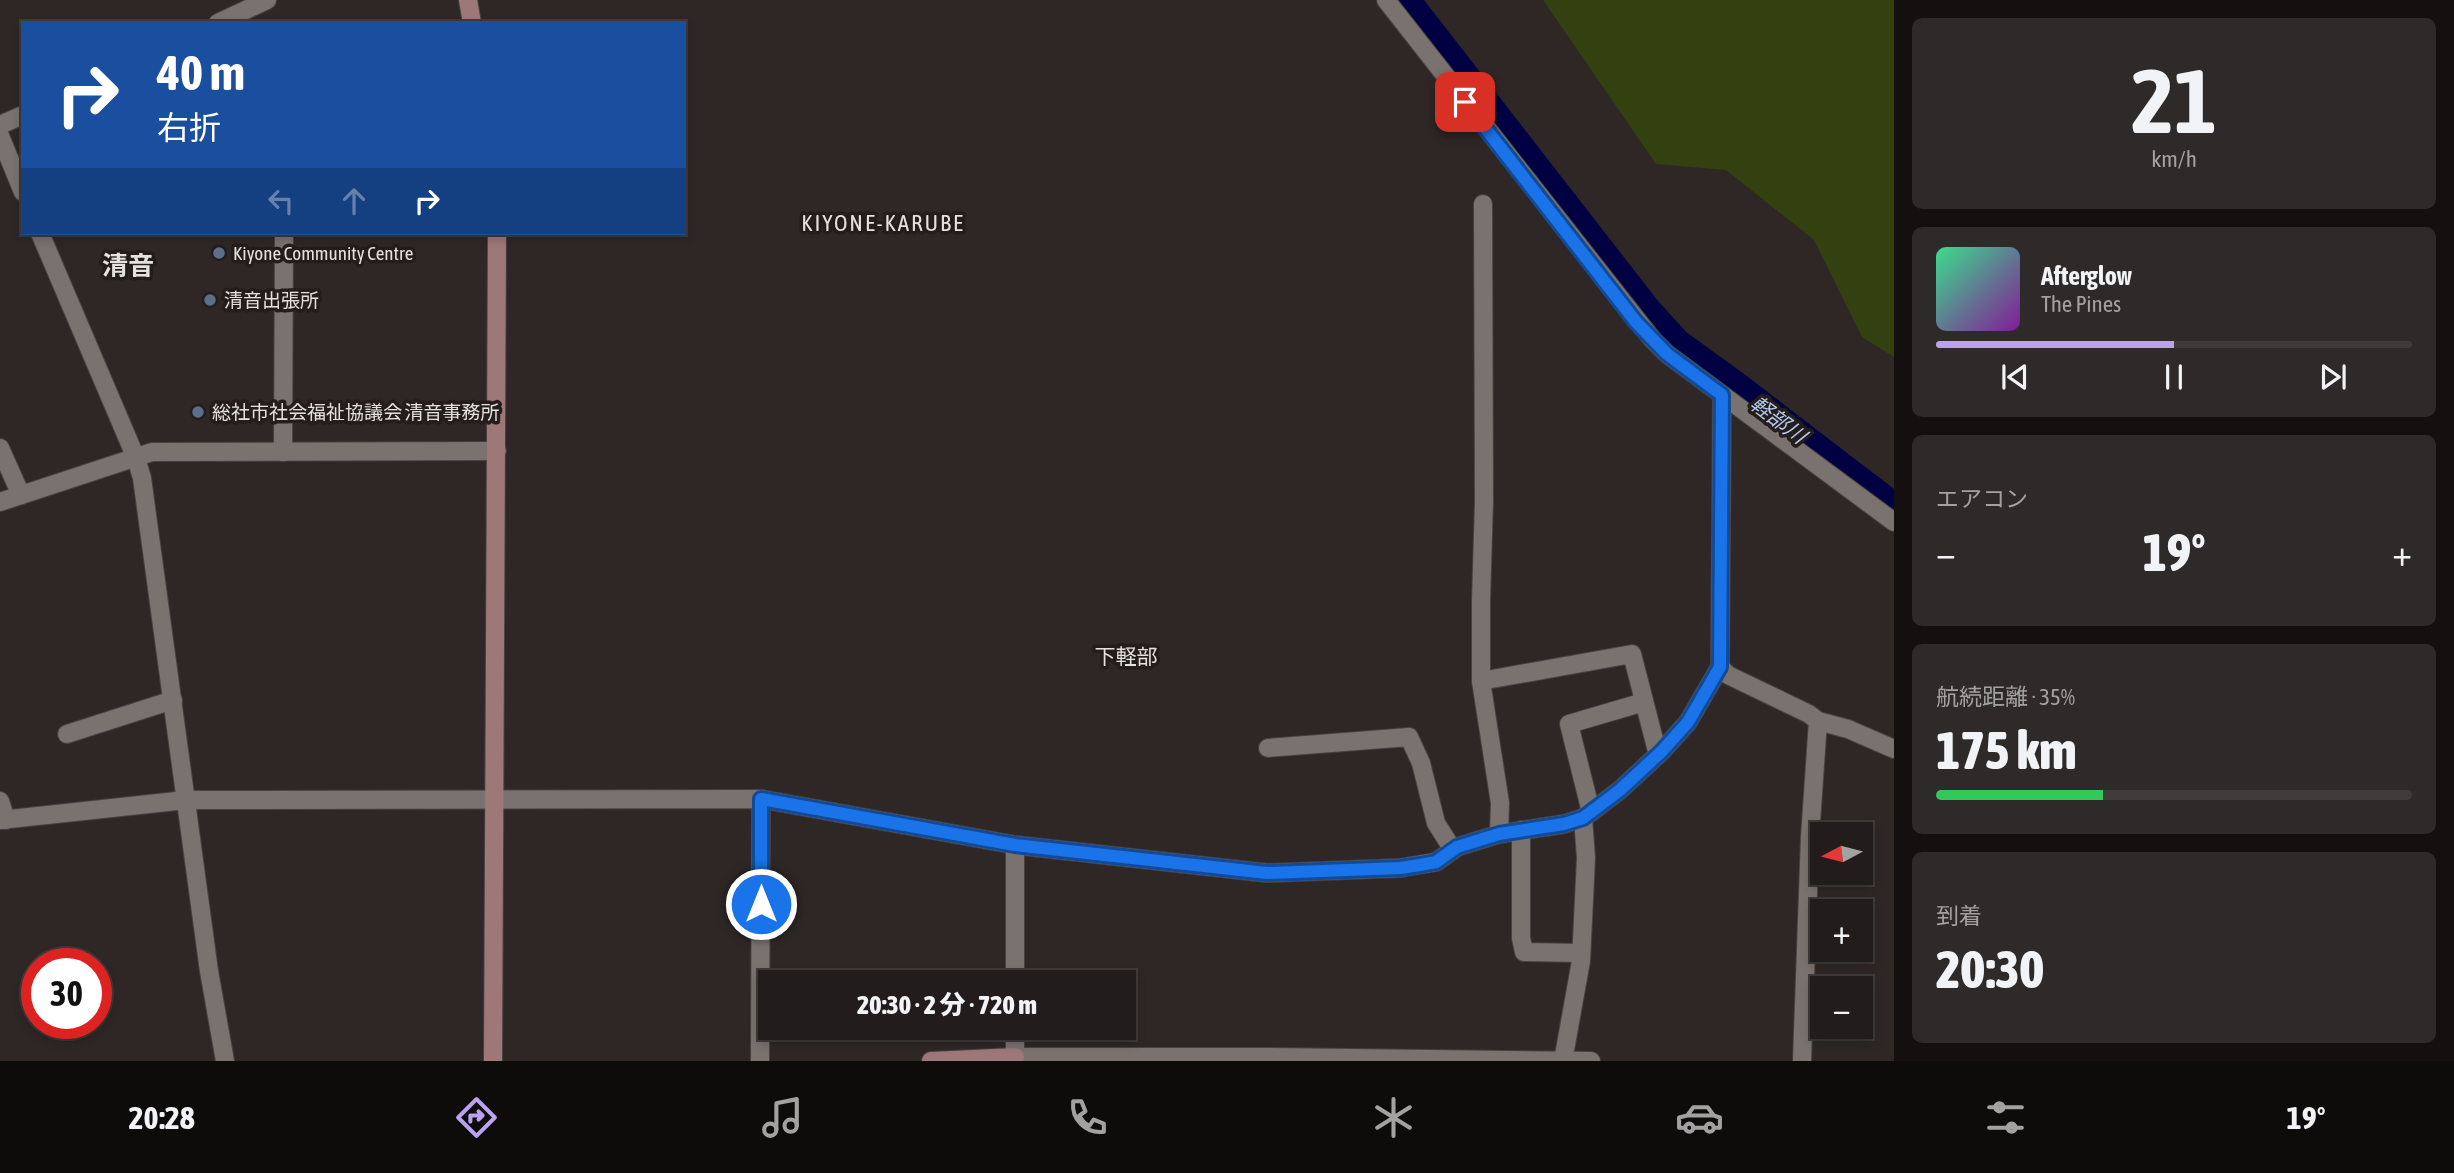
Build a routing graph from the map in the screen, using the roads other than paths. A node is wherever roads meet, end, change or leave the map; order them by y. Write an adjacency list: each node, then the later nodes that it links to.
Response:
1 (267, 0): 4 (street)
2 (468, 0): 6 (street)
3 (1386, 0): 15 (street)
4 (240, 12): 5 (street)
5 (222, 21)
6 (472, 21)
7 (21, 115): 8 (street)
8 (0, 125)
9 (0, 136): 10 (street)
10 (21, 187)
11 (1483, 204): 24 (street)
12 (41, 235): 19 (street)
13 (284, 235): 18 (street)
14 (497, 235): 17 (street)
15 (1722, 395): 22 (street); 23 (street)
16 (0, 448): 20 (street)
17 (497, 451): 18 (street); 34 (street)
18 (283, 453): 19 (street)
19 (136, 458): 20 (street); 25 (street)
20 (21, 495): 21 (street)
21 (0, 502)
22 (1894, 522)
23 (1720, 667): 27 (street); 31 (street)
24 (1481, 681): 26 (street); 39 (street)
25 (173, 700): 28 (street); 33 (street)
26 (1644, 702): 31 (street); 36 (street)
27 (1818, 722): 30 (street); 53 (street)
28 (67, 734)
29 (1268, 748): 41 (street)
30 (1894, 749)
31 (1658, 755): 36 (street)
32 (761, 799): 34 (street); 40 (street); 50 (street)
33 (186, 800): 34 (street); 37 (street); 48 (street)
34 (496, 800): 49 (street)
35 (0, 802): 37 (street)
36 (1587, 815): 38 (street); 42 (street)
37 (3, 820)
38 (1521, 831): 39 (street); 42 (street)
39 (1499, 834): 41 (street)
40 (1015, 845): 41 (street); 43 (street)
41 (1453, 850)
42 (1581, 953): 47 (street)
43 (1015, 970)
44 (1015, 1040): 45 (street)
45 (1015, 1059): 46 (street); 51 (street)
46 (1268, 1059): 47 (street)
47 (1563, 1060): 52 (street)
48 (225, 1061)
49 (493, 1061)
50 (760, 1061)
51 (931, 1061)
52 (1591, 1061)
53 (1802, 1061)

